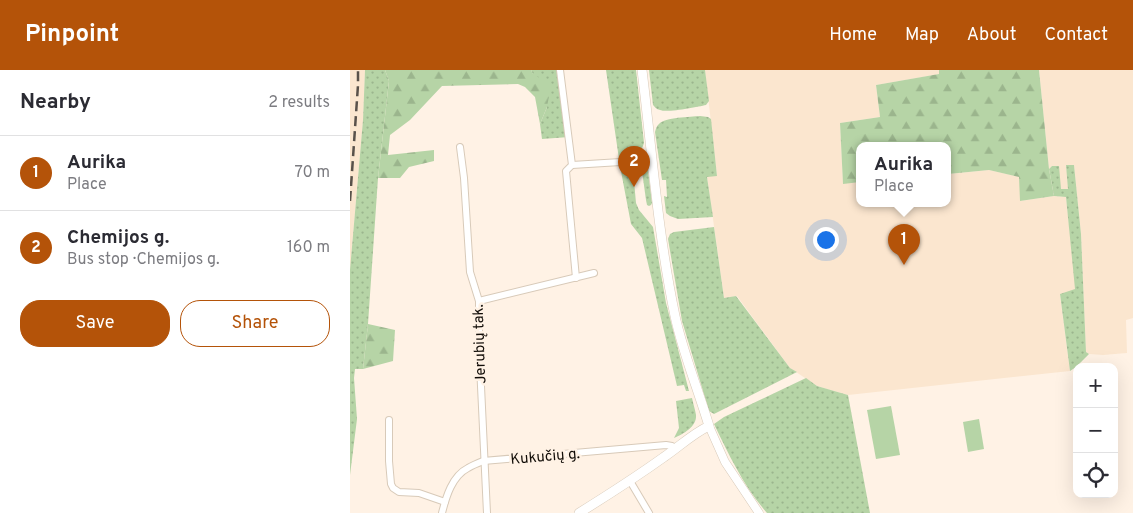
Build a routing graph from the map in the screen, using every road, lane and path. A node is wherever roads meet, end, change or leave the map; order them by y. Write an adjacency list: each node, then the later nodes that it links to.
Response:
1 (560, 70): 5 (street)
2 (642, 70): 4 (main road)
3 (460, 147): 8 (street, Jerubių tak.)
4 (652, 160): 5 (street); 10 (main road)
5 (572, 165): 7 (street)
6 (594, 273): 7 (street)
7 (576, 278): 8 (street)
8 (478, 301): 12 (street, Jerubių tak.)
9 (389, 420): 14 (street)
10 (709, 426): 11 (main road); 19 (street)
11 (674, 450): 12 (street, Kukučių g.); 13 (main road)
12 (484, 461): 14 (street, Kukučių g.); 16 (street, Jerubių tak.)
13 (630, 481): 17 (main road); 18 (street)
14 (445, 502): 15 (street, Kukučių g.)
15 (442, 513)
16 (487, 513)
17 (579, 513)
18 (649, 513)
19 (759, 513)

